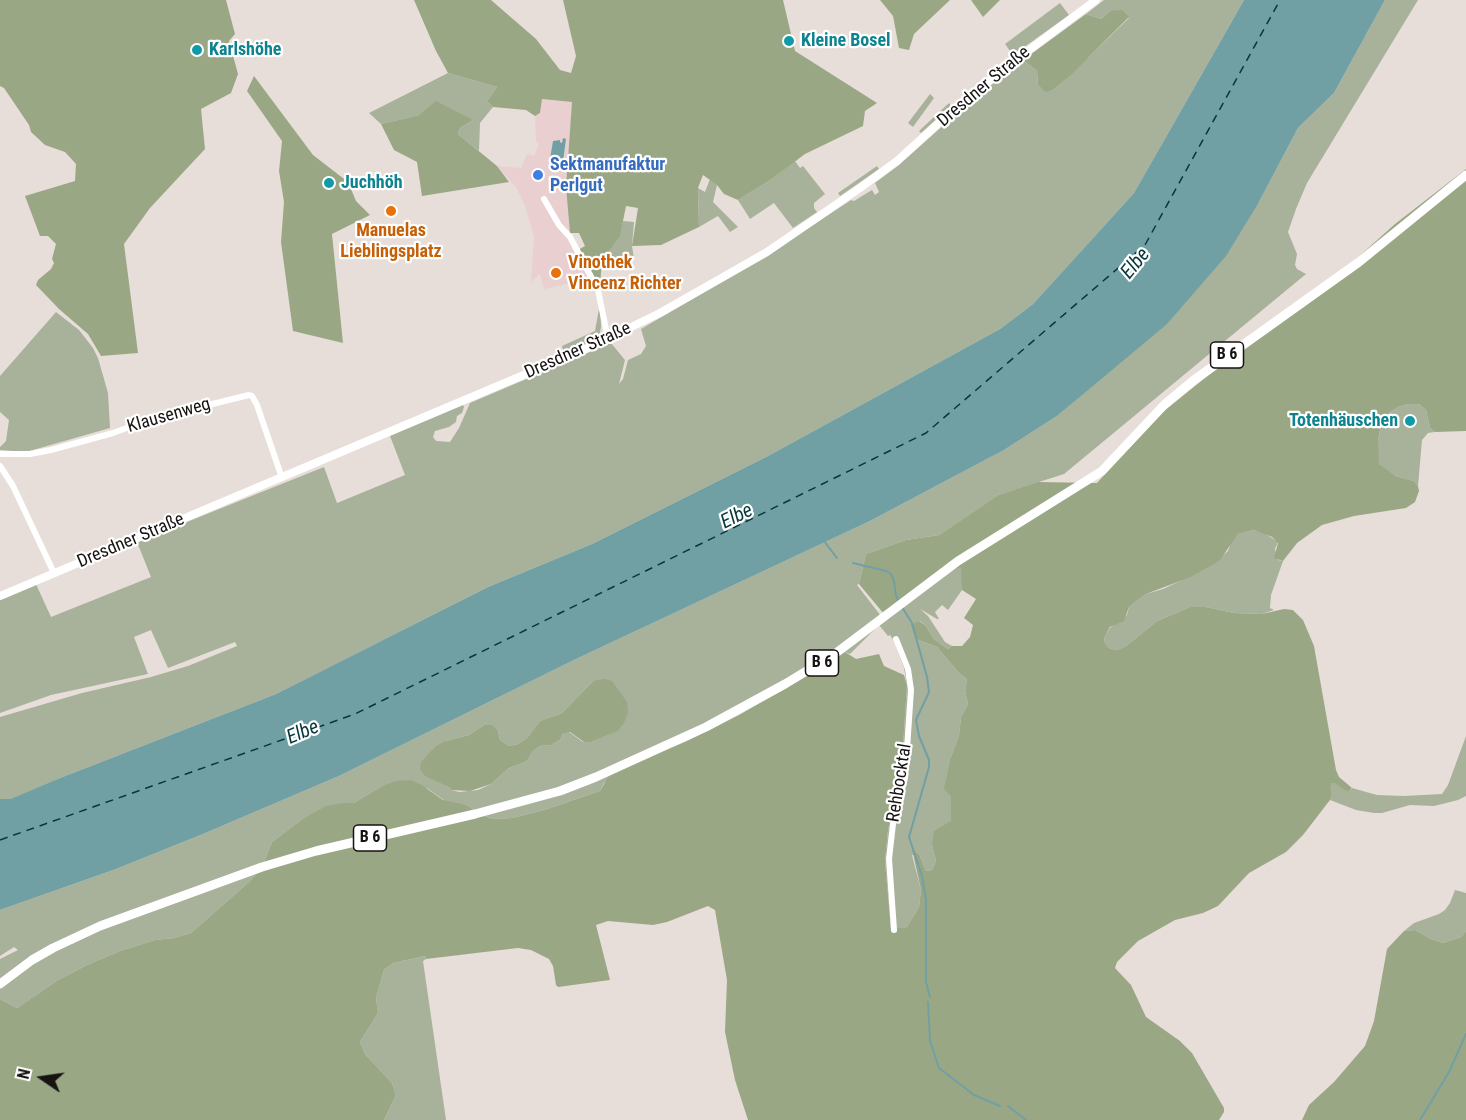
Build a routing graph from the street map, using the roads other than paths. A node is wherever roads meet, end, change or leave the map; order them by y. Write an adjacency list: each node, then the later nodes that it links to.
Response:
1 (1096, 0): 4 (main road, Dresdner Straße)
2 (1466, 176): 12 (main road, B 6)
3 (544, 199): 4 (street)
4 (608, 339): 7 (main road, Dresdner Straße)
5 (0, 454): 7 (street, Klausenweg)
6 (0, 466): 8 (street)
7 (282, 478): 8 (main road, Dresdner Straße)
8 (54, 573): 9 (main road, Dresdner Straße)
9 (0, 596)
10 (896, 639): 11 (street, Rehbocktal)
11 (894, 930)
12 (0, 984)

